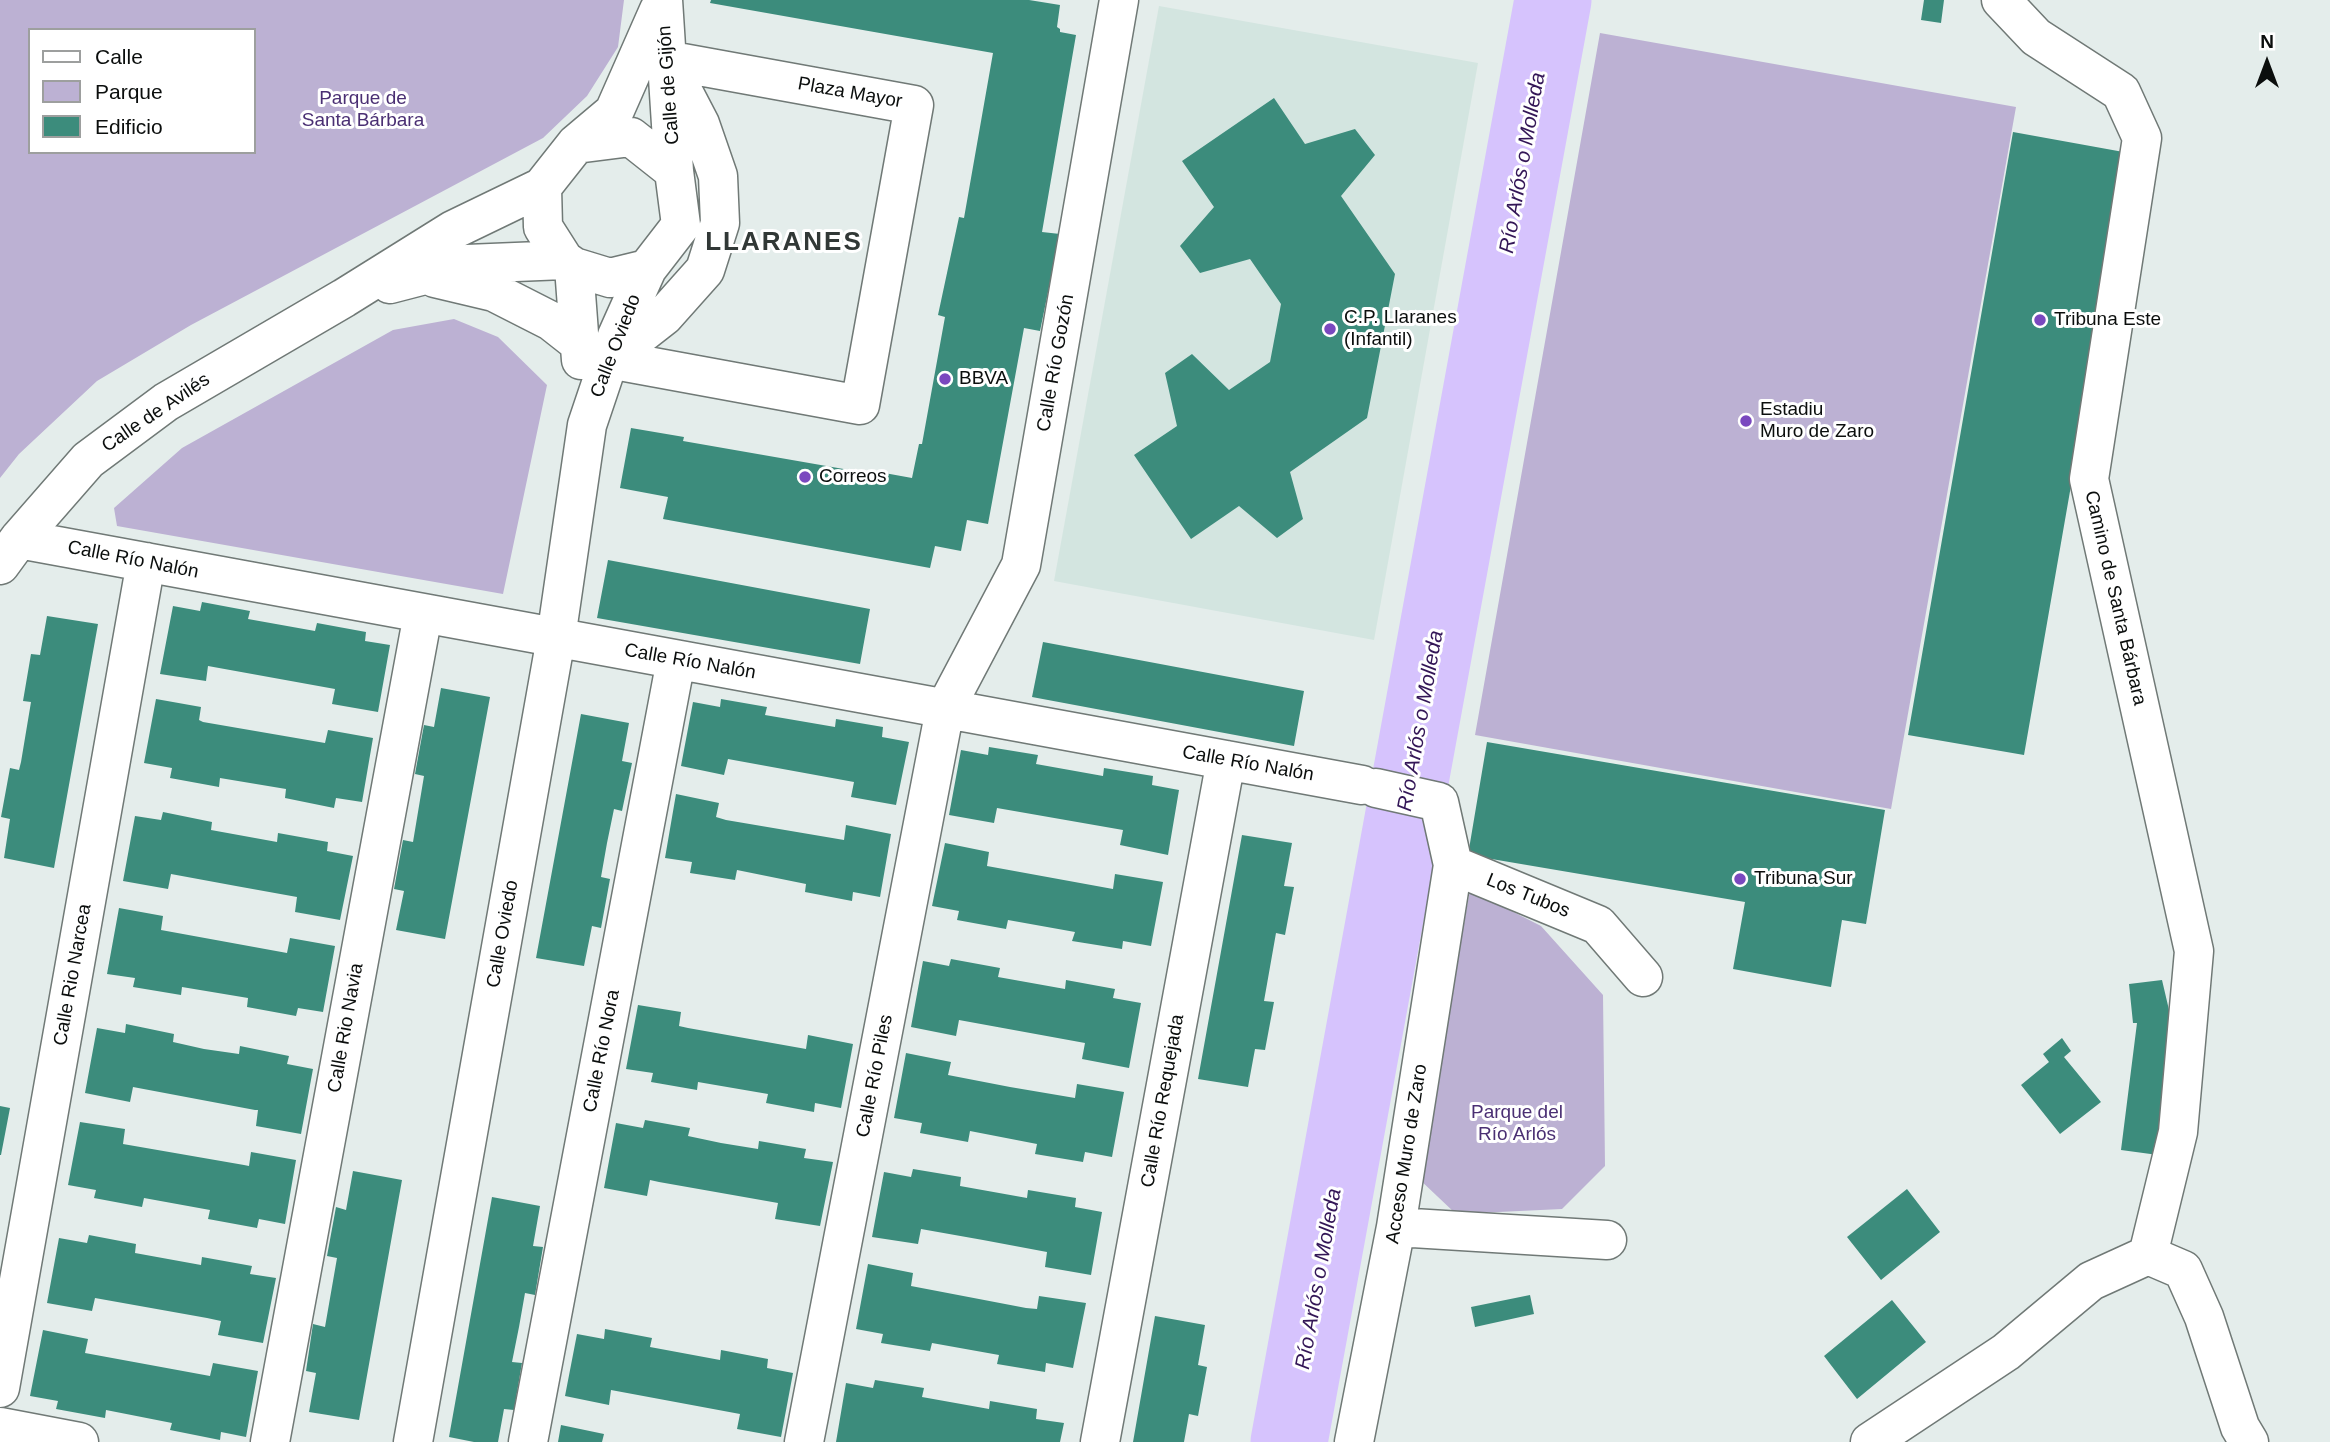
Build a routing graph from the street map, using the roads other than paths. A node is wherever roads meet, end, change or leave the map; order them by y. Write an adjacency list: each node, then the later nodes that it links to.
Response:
1 (663, 0): 4 (street, Calle de Gijón); 5 (street, Calle de Gijón)
2 (1119, 0): 18 (street, Calle Río Gozón)
3 (2001, 0): 24 (street, Camino de Santa Bárbara)
4 (667, 60): 6 (street, Calle de Gijón); 12 (street); 12 (street, Plaza Mayor)
5 (576, 144): 6 (street); 7 (street)
6 (674, 171): 9 (street)
7 (542, 187): 8 (street); 11 (street, Calle de Avilés)
8 (569, 264): 9 (street); 10 (street, Calle de Avilés); 12 (street, Calle Oviedo)
9 (647, 269): 12 (street, Calle Oviedo)
10 (419, 274): 11 (street, Calle de Avilés); 12 (street)
11 (344, 298): 13 (street, Calle de Avilés)
12 (594, 351): 16 (street, Calle Oviedo)
13 (9, 552): 14 (street, Calle Río Nalón)
14 (146, 562): 15 (street, Calle Río Nalón); 25 (street, Calle Rio Narcea)
15 (424, 614): 16 (street, Calle Río Nalón); 28 (street, Calle Rio Navia)
16 (556, 638): 17 (street, Calle Río Nalón); 29 (street, Calle Oviedo)
17 (676, 660): 18 (street, Calle Río Nalón); 30 (street, Calle Río Nora)
18 (945, 709): 19 (street, Calle Río Nalón); 31 (street, Calle Río Piles)
19 (1226, 760): 20 (street, Calle Río Nalón); 32 (street, Calle Río Requejada)
20 (1453, 865): 21 (street, Los Tubos); 22 (street, Acceso Muro de Zaro)
21 (1643, 977)
22 (1396, 1227): 23 (street); 33 (street, Acceso Muro de Zaro)
23 (1607, 1240)
24 (2148, 1255): 34 (street); 35 (street)
25 (0, 1388)
26 (0, 1427): 27 (street)
27 (79, 1442)
28 (270, 1442)
29 (413, 1442)
30 (528, 1442)
31 (804, 1442)
32 (1100, 1442)
33 (1354, 1442)
34 (1870, 1442)
35 (2249, 1442)

